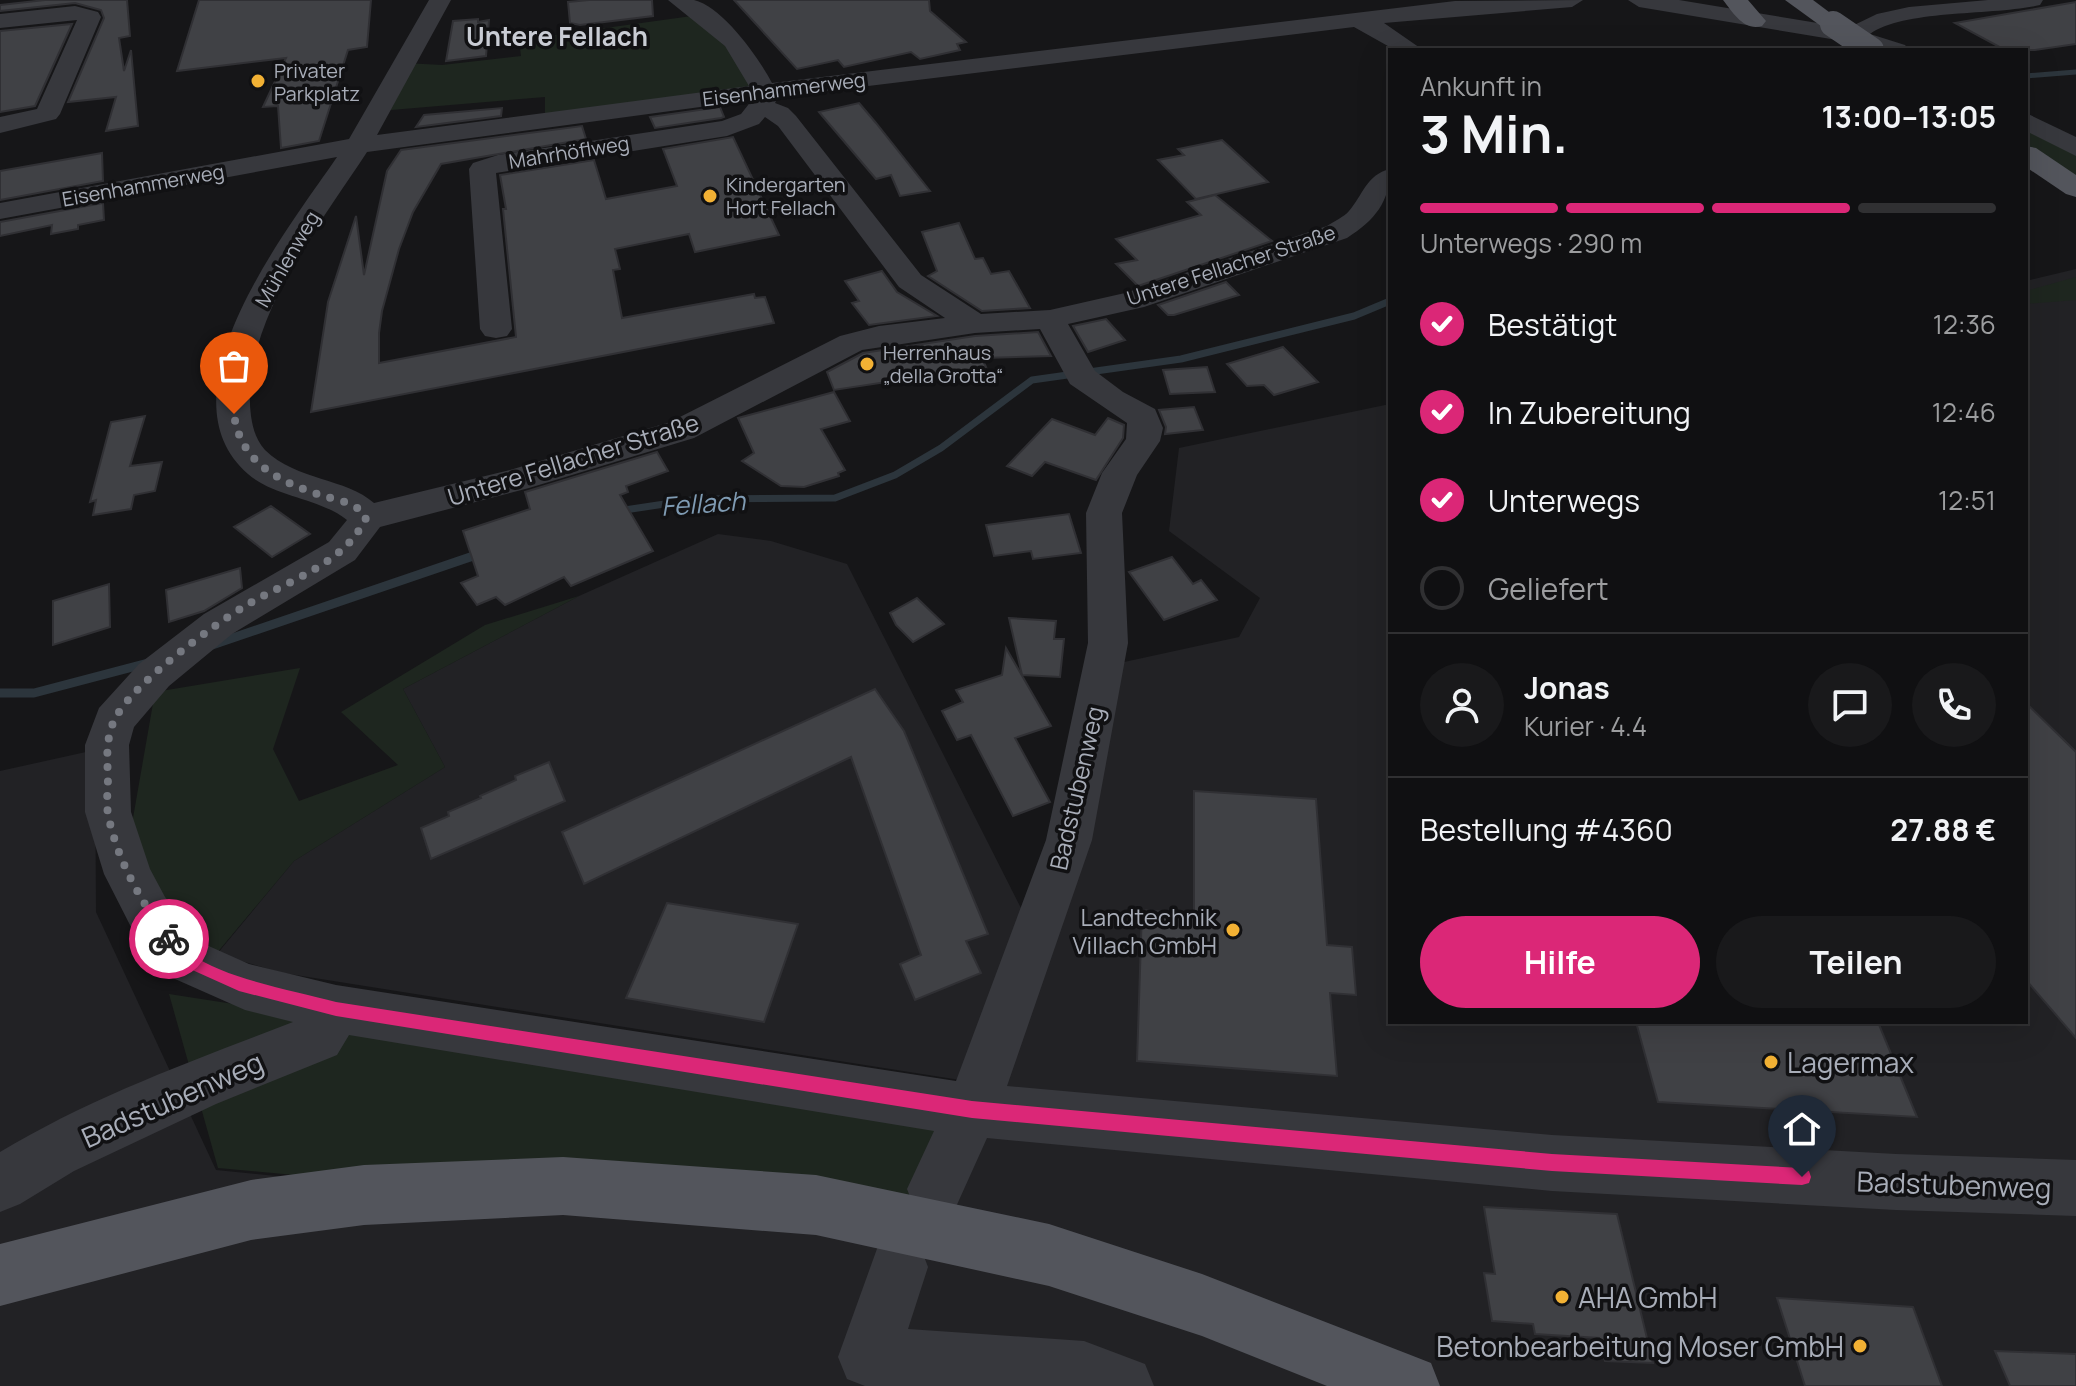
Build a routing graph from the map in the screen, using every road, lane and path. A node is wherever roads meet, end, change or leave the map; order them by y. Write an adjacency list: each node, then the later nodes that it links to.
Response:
1 (440, 0): 17 (street, Mühlenweg)
2 (679, 0): 14 (street)
3 (1331, 0): 9 (street)
4 (1572, 0): 9 (street, Eisenhammerweg)
5 (1639, 0): 11 (street)
6 (1735, 0): 11 (main road)
7 (1797, 0): 12 (main road)
8 (2032, 0): 12 (street)
9 (1355, 20): 13 (street); 14 (street, Eisenhammerweg)
10 (0, 21): 16 (street)
11 (1754, 21): 12 (street)
12 (1869, 43)
13 (1408, 48)
14 (762, 99): 17 (street, Eisenhammerweg); 24 (street); 25 (street, Mahrhöflweg)
15 (2028, 122): 18 (street)
16 (0, 125)
17 (358, 145): 22 (street, Eisenhammerweg); 26 (street, Mühlenweg)
18 (2076, 148)
19 (2028, 155): 21 (main road)
20 (1388, 179): 23 (street, Untere Fellacher Straße)
21 (2076, 188)
22 (0, 211)
23 (1050, 319): 24 (street, Untere Fellacher Straße); 28 (street, Badstubenweg)
24 (975, 324): 26 (street, Untere Fellacher Straße)
25 (496, 329)
26 (366, 518): 27 (street, Badstubenweg)
27 (336, 1009): 28 (street, Badstubenweg); 29 (street, Badstubenweg)
28 (972, 1110): 30 (street, Badstubenweg); 31 (street)
29 (0, 1184)
30 (2076, 1188)
31 (935, 1189)
32 (899, 1267): 34 (street)
33 (0, 1275): 36 (main road)
34 (864, 1372): 35 (street)
35 (1123, 1386)
36 (1408, 1386)

